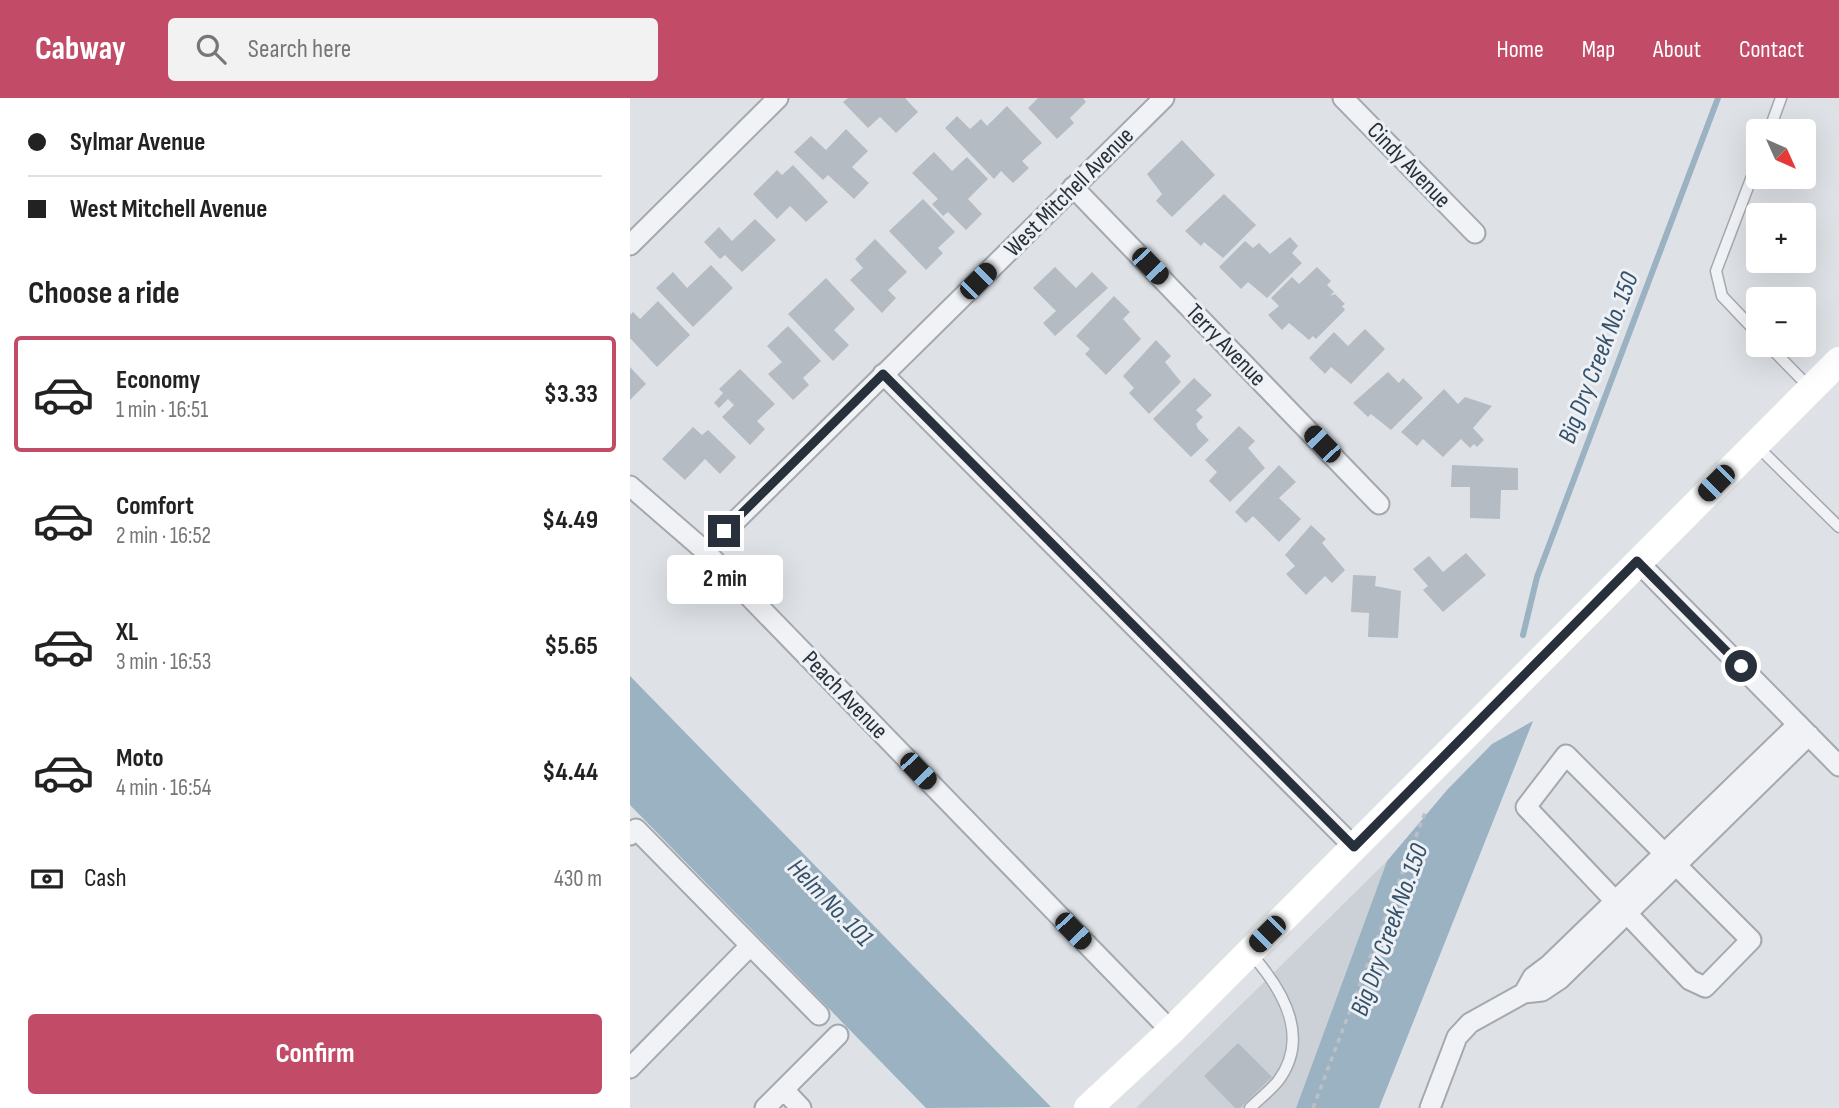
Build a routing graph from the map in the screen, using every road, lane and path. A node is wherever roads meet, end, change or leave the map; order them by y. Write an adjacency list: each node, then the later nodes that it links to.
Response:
1 (778, 98): 9 (street)
2 (1164, 98): 6 (street, West Mitchell Avenue)
3 (1343, 98): 8 (street, Cindy Avenue)
4 (1782, 98): 5 (lane)
5 (1774, 119)
6 (1073, 187): 13 (street, West Mitchell Avenue); 17 (street, Terry Avenue)
7 (1747, 189): 10 (lane)
8 (1475, 233)
9 (630, 245)
10 (1746, 322)
11 (1779, 357): 14 (lane)
12 (1839, 361): 14 (main road)
13 (883, 374): 19 (street, West Mitchell Avenue); 25 (street)
14 (1810, 389): 15 (main road)
15 (1755, 444): 18 (lane); 20 (main road)
16 (630, 486): 19 (street, Peach Avenue)
17 (1379, 504)
18 (1839, 527)
19 (705, 551): 31 (street, Peach Avenue)
20 (1637, 561): 21 (street); 25 (main road)
21 (1804, 730): 22 (street); 26 (street)
22 (1839, 766)
23 (1427, 808): 39 (path)
24 (630, 835): 28 (street)
25 (1354, 847): 29 (main road)
26 (1670, 860): 27 (street); 27 (street); 27 (street)
27 (1621, 908): 40 (street)
28 (750, 947): 30 (street); 33 (street)
29 (1250, 951): 31 (main road); 38 (lane)
30 (818, 1015)
31 (1171, 1031): 35 (main road)
32 (838, 1035): 34 (street)
33 (630, 1068)
34 (784, 1090): 36 (street); 37 (street)
35 (1097, 1105)
36 (765, 1108)
37 (801, 1108)
38 (1251, 1108)
39 (1313, 1108)
40 (1430, 1108)

